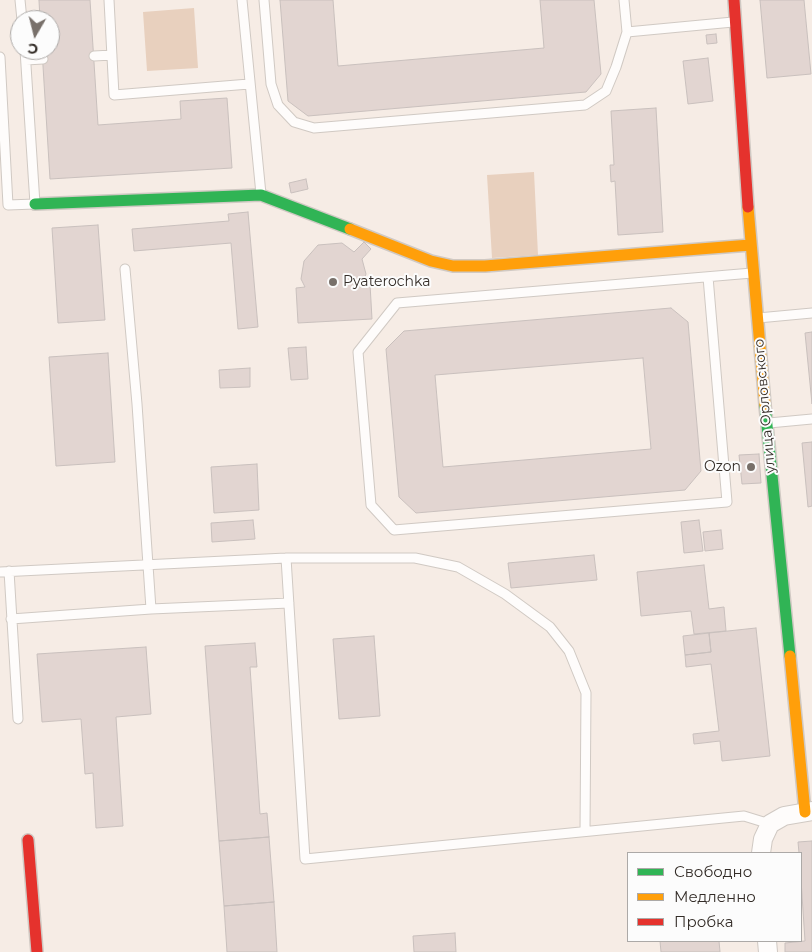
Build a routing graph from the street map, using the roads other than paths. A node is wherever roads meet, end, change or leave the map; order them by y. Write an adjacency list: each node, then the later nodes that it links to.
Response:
1 (109, 0): 8 (lane)
2 (242, 0): 12 (lane)
3 (264, 0): 7 (lane)
4 (624, 0): 7 (lane)
5 (734, 0): 6 (street, улица Орловского)
6 (736, 22): 7 (lane); 15 (street, улица Орловского)
7 (627, 32)
8 (112, 54): 9 (lane); 12 (lane)
9 (94, 56)
10 (0, 57): 14 (lane)
11 (26, 60): 14 (lane)
12 (249, 84): 13 (lane)
13 (261, 195): 14 (street); 15 (street)
14 (35, 204)
15 (750, 245): 17 (street, улица Орловского)
16 (125, 269): 24 (lane)
17 (752, 273): 18 (lane); 20 (street, улица Орловского)
18 (708, 277): 18 (lane)
19 (812, 313): 20 (lane)
20 (757, 318): 22 (street, улица Орловского)
21 (812, 419): 22 (lane)
22 (766, 423): 30 (street, улица Орловского)
23 (286, 558): 24 (lane); 26 (lane); 32 (lane)
24 (148, 565): 25 (lane); 27 (lane)
25 (4, 572): 28 (lane)
26 (289, 603): 27 (lane); 32 (lane)
27 (152, 609): 28 (lane)
28 (11, 619): 29 (lane)
29 (18, 719)
30 (808, 812): 31 (street)
31 (770, 824): 32 (lane); 34 (street)
32 (585, 831)
33 (28, 840): 35 (street)
34 (761, 852)
35 (37, 952)

